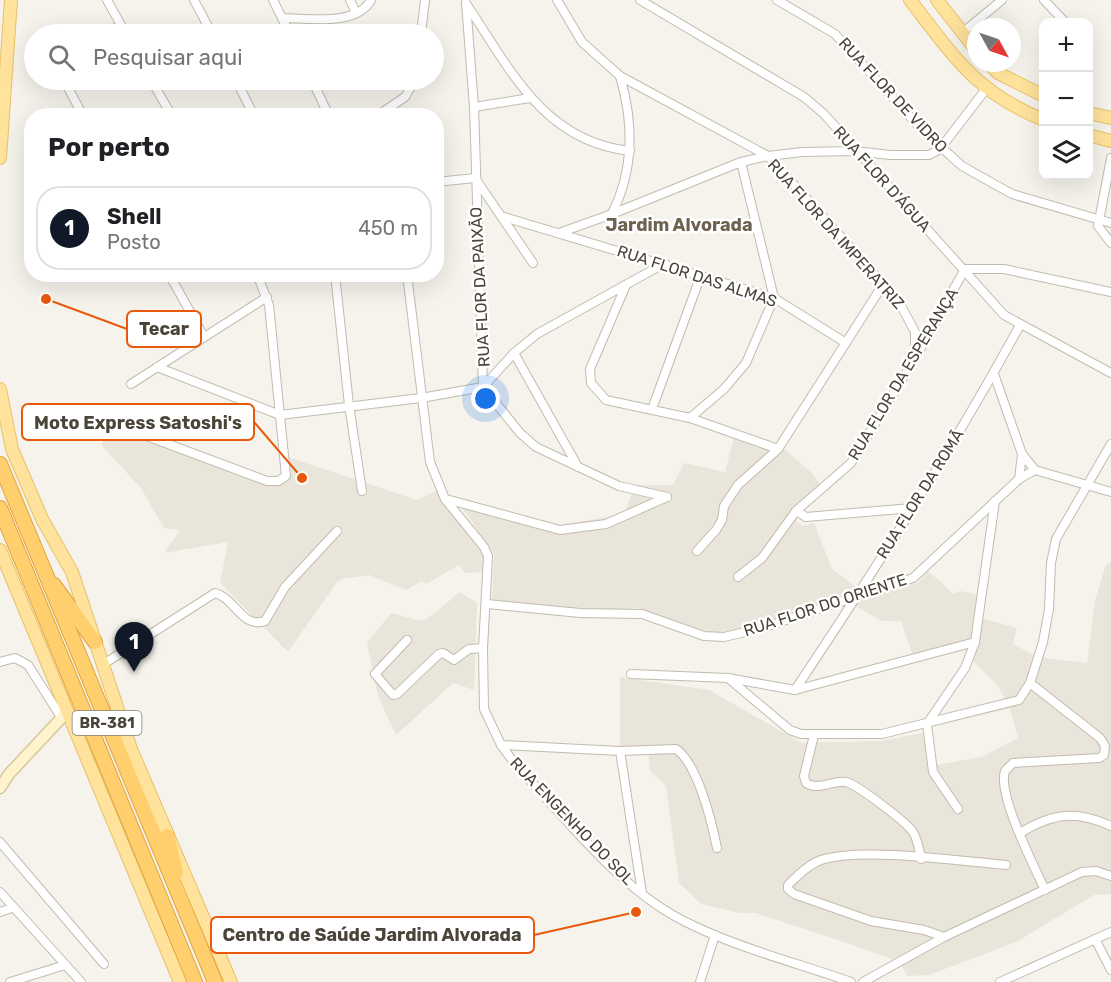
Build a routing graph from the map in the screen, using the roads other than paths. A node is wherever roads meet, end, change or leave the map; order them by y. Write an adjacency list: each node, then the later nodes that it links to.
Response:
1 (11, 0): 50 (main road)
2 (107, 0): 19 (street)
3 (194, 0): 20 (street)
4 (273, 0): 17 (street)
5 (350, 0): 16 (street)
6 (370, 0): 16 (street)
7 (425, 0): 22 (street)
8 (557, 0): 26 (street, RUA FLOR DA IMPERATRIZ)
9 (640, 0): 47 (street, RUA FLOR D'ÁGUA)
10 (777, 0): 46 (street, RUA FLOR DE VIDRO)
11 (910, 0): 27 (main road)
12 (937, 0): 23 (main road)
13 (1002, 0): 23 (street)
14 (1044, 0): 18 (street)
15 (465, 1): 34 (street); 35 (street, RUA FLOR DA PAIXÃO)
16 (356, 13): 17 (street)
17 (282, 18): 21 (street)
18 (1061, 18)
19 (120, 24)
20 (207, 24)
21 (285, 24)
22 (422, 24)
23 (962, 33): 24 (main road)
24 (967, 39)
25 (997, 72): 33 (main road)
26 (620, 76): 48 (street); 49 (street, RUA FLOR DA IMPERATRIZ)
27 (986, 89): 42 (main road); 46 (street)
28 (69, 90): 36 (street)
29 (157, 90): 37 (street)
30 (241, 90): 38 (street)
31 (317, 90): 39 (street)
32 (409, 90): 40 (street)
33 (1039, 94)
34 (530, 98): 35 (street); 48 (street)
35 (474, 107): 53 (street, RUA FLOR DA PAIXÃO)
36 (79, 108)
37 (167, 108)
38 (251, 108)
39 (325, 108)
40 (389, 108)
41 (1093, 114): 43 (main road)
42 (1039, 117)
43 (1111, 118)
44 (1093, 136): 45 (main road)
45 (1111, 141)
46 (940, 149): 47 (street); 57 (street, RUA FLOR DE VIDRO)
47 (855, 150): 49 (street); 63 (street, RUA FLOR D'ÁGUA)
48 (630, 152): 55 (street)
49 (768, 156): 52 (street); 69 (street, RUA FLOR DA IMPERATRIZ)
50 (0, 158)
51 (1111, 158): 57 (street)
52 (741, 162): 55 (street); 73 (street)
53 (475, 178): 54 (street); 56 (street); 83 (street, RUA FLOR DA PAIXÃO)
54 (444, 181)
55 (612, 214): 59 (street)
56 (504, 218): 59 (street, RUA FLOR DAS ALMAS); 61 (street)
57 (1098, 221): 58 (street, RUA FLOR DE VIDRO); 60 (street)
58 (1111, 223)
59 (559, 233): 62 (street, RUA FLOR DAS ALMAS)
60 (1111, 243)
61 (533, 263)
62 (665, 263): 64 (street, RUA FLOR DAS ALMAS); 70 (street)
63 (965, 269): 71 (street); 74 (street, RUA FLOR D'ÁGUA); 78 (street, RUA FLOR DA ESPERANÇA)
64 (701, 274): 73 (street, RUA FLOR DAS ALMAS); 87 (street)
65 (173, 282): 75 (street)
66 (260, 282): 72 (street)
67 (336, 282): 86 (street)
68 (408, 282): 85 (street, RUA ENGENHO DO SOL)
69 (884, 283): 76 (street); 78 (street, RUA FLOR DA IMPERATRIZ)
70 (626, 285): 77 (street); 87 (street)
71 (1111, 292)
72 (267, 297): 75 (street); 88 (street)
73 (774, 298): 76 (street, RUA FLOR DAS ALMAS); 89 (street)
74 (1020, 325): 80 (street, RUA FLOR D'ÁGUA); 81 (street, RUA FLOR DA ROMÃ)
75 (204, 337): 79 (street)
76 (846, 343): 92 (street)
77 (514, 353): 83 (street); 95 (street)
78 (914, 360): 105 (street, RUA FLOR DA ESPERANÇA)
79 (157, 366): 82 (street); 88 (street)
80 (1111, 373)
81 (994, 374): 93 (street); 104 (street, RUA FLOR DA ROMÃ)
82 (131, 384)
83 (483, 387): 85 (street); 95 (street, RUA FLOR DA PAIXÃO)
84 (0, 389): 114 (main road)
85 (421, 398): 86 (street); 101 (street, RUA ENGENHO DO SOL)
86 (349, 405): 88 (street); 99 (street)
87 (652, 409): 89 (street)
88 (280, 415): 90 (street)
89 (690, 418): 92 (street)
90 (136, 432)
91 (1111, 444): 98 (street)
92 (778, 449): 108 (street)
93 (1022, 454): 96 (street); 97 (street)
94 (0, 464): 109 (highway, BR-381)
95 (579, 468): 101 (street, RUA FLOR DA PAIXÃO)
96 (1035, 470): 97 (street, RUA FLOR DO ORIENTE); 98 (street)
97 (1019, 479): 102 (street, RUA FLOR DO ORIENTE)
98 (1086, 484): 100 (street); 121 (street)
99 (362, 491)
100 (1111, 492)
101 (445, 499): 112 (street, RUA ENGENHO DO SOL)
102 (995, 501): 111 (street, RUA FLOR DO ORIENTE); 115 (street)
103 (0, 508): 154 (highway, BR-381)
104 (912, 508): 105 (street); 111 (street, RUA FLOR DA ROMÃ)
105 (796, 511): 110 (street, RUA FLOR DA ESPERANÇA)
106 (337, 531): 118 (street)
107 (0, 550): 123 (main road)
108 (697, 551)
109 (40, 565): 114 (highway); 142 (highway, BR-381)
110 (738, 577)
111 (859, 594): 112 (street, RUA FLOR DO ORIENTE); 122 (street, RUA FLOR DA ROMÃ)
112 (487, 604): 116 (street, RUA ENGENHO DO SOL)
113 (407, 640): 116 (street)
114 (95, 642): 118 (main road)
115 (975, 642): 122 (street); 124 (street)
116 (483, 648): 126 (street, RUA ENGENHO DO SOL)
117 (0, 662): 123 (street)
118 (102, 665): 132 (main road)
119 (631, 674): 120 (street)
120 (728, 678): 122 (street); 125 (street)
121 (1030, 683): 124 (street); 131 (street)
122 (795, 690)
123 (64, 715): 128 (street); 153 (main road)
124 (927, 724): 125 (street); 129 (street)
125 (814, 735): 135 (street)
126 (501, 745): 127 (street); 140 (street, RUA ENGENHO DO SOL)
127 (620, 751): 134 (street); 140 (street)
128 (0, 788)
129 (958, 809)
130 (1111, 826): 131 (street)
131 (1020, 833): 138 (street)
132 (167, 836): 142 (highway); 156 (main road)
133 (0, 842): 148 (street)
134 (717, 849)
135 (921, 859): 136 (street); 146 (street)
136 (1006, 865)
137 (1111, 876): 138 (street)
138 (1045, 890): 146 (street)
139 (0, 892): 141 (street)
140 (642, 893): 145 (street, RUA ENGENHO DO SOL)
141 (12, 908): 143 (street); 149 (street)
142 (185, 909): 155 (highway, BR-381)
143 (0, 912)
144 (1111, 932): 147 (street)
145 (715, 935): 157 (street); 158 (street, RUA ENGENHO DO SOL)
146 (944, 937): 159 (street)
147 (1095, 939): 150 (street); 160 (street)
148 (104, 963)
149 (65, 965): 151 (street); 152 (street)
150 (1111, 970)
151 (10, 982)
152 (81, 982)
153 (180, 982)
154 (195, 982)
155 (215, 982)
156 (231, 982)
157 (700, 982)
158 (851, 982)
159 (863, 982)
160 (1000, 982)

